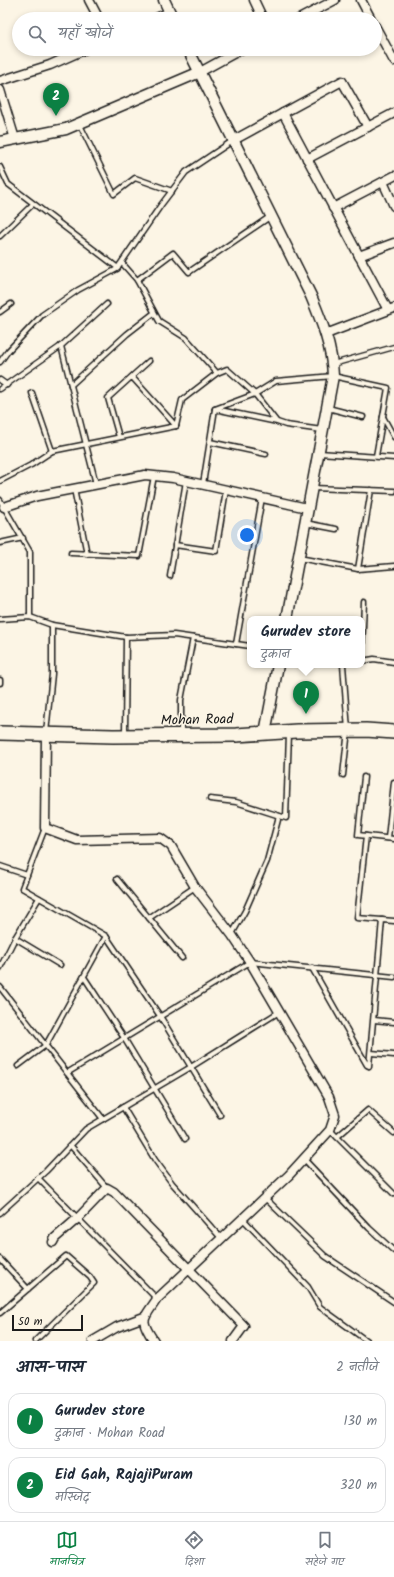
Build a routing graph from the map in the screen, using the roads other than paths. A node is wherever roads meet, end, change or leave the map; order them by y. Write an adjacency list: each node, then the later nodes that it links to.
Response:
1 (89, 0): 6 (street)
2 (164, 0): 7 (street)
3 (254, 0): 8 (street)
4 (336, 0): 9 (street)
5 (361, 0): 10 (street)
6 (96, 12)
7 (170, 12)
8 (260, 12)
9 (313, 12)
10 (367, 12)
11 (382, 39): 15 (street)
12 (70, 56): 17 (street)
13 (192, 56): 16 (street)
14 (229, 56): 16 (street)
15 (394, 60)
16 (200, 72): 21 (street); 24 (street)
17 (0, 81)
18 (0, 90): 23 (street)
19 (283, 113): 22 (street); 24 (street); 26 (street)
20 (394, 113): 22 (street)
21 (79, 123): 23 (street); 30 (lane)
22 (368, 127): 26 (street)
23 (15, 139): 25 (street)
24 (234, 140): 30 (lane); 34 (street)
25 (0, 142)
26 (307, 160): 33 (street)
27 (0, 167): 31 (lane)
28 (394, 176): 29 (street)
29 (383, 182): 32 (street); 33 (street)
30 (172, 191): 38 (lane)
31 (33, 204): 35 (lane); 39 (lane)
32 (394, 206)
33 (333, 208): 37 (street)
34 (271, 216): 40 (lane); 46 (street)
35 (0, 236)
36 (394, 243): 37 (street)
37 (359, 256): 43 (street)
38 (122, 263): 39 (lane); 40 (lane)
39 (118, 268): 50 (lane)
40 (137, 280): 45 (lane)
41 (11, 304): 44 (lane)
42 (107, 304): 47 (lane)
43 (391, 309): 46 (street)
44 (0, 312)
45 (154, 313): 52 (lane); 57 (lane)
46 (326, 334): 51 (street)
47 (61, 346): 56 (lane); 57 (lane)
48 (394, 347): 51 (lane)
49 (149, 361): 53 (lane)
50 (0, 362)
51 (333, 364): 54 (street)
52 (217, 373): 60 (lane); 66 (lane)
53 (132, 376): 66 (lane); 68 (lane)
54 (333, 376): 60 (lane); 61 (street); 64 (lane)
55 (0, 380): 56 (lane)
56 (7, 385): 58 (lane)
57 (71, 385): 71 (lane)
58 (0, 389)
59 (32, 392): 72 (lane)
60 (255, 394): 62 (lane); 65 (lane)
61 (326, 408): 63 (lane); 67 (street)
62 (215, 409): 65 (lane); 70 (lane)
63 (363, 417)
64 (383, 418): 69 (lane); 75 (lane)
65 (276, 422): 67 (lane)
66 (176, 426): 68 (lane)
67 (322, 430): 73 (street)
68 (119, 437): 71 (lane)
69 (394, 437)
70 (210, 442): 74 (lane); 81 (lane)
71 (86, 443): 72 (lane); 80 (lane)
72 (52, 451): 78 (lane)
73 (318, 453): 75 (lane); 82 (street)
74 (266, 454)
75 (376, 456): 76 (lane)
76 (394, 458)
77 (154, 476): 79 (street); 80 (street); 97 (lane)
78 (0, 481)
79 (186, 481): 81 (street); 95 (lane)
80 (96, 484): 83 (street)
81 (203, 484): 84 (street)
82 (311, 488): 85 (lane); 90 (street)
83 (74, 489): 89 (street); 97 (lane)
84 (226, 490): 87 (street); 95 (lane)
85 (371, 490): 86 (lane); 100 (lane)
86 (394, 491)
87 (262, 498): 90 (street); 110 (lane)
88 (0, 500): 89 (lane)
89 (4, 507): 93 (lane)
90 (307, 508): 91 (street)
91 (305, 523): 92 (lane); 98 (street)
92 (336, 529)
93 (23, 538): 94 (lane); 105 (lane)
94 (0, 542)
95 (175, 545): 101 (lane)
96 (71, 553): 97 (lane)
97 (87, 554)
98 (298, 558): 100 (lane); 103 (street)
99 (394, 566): 100 (lane)
100 (358, 569)
101 (170, 576)
102 (364, 602): 104 (lane)
103 (288, 616)
104 (363, 616)
105 (30, 617): 106 (lane); 107 (lane)
106 (0, 620)
107 (52, 625): 108 (lane); 123 (lane)
108 (126, 637): 109 (lane); 124 (lane)
109 (193, 638): 110 (lane); 125 (lane)
110 (236, 644): 111 (lane)
111 (247, 646)
112 (365, 660): 113 (lane)
113 (394, 662)
114 (277, 668): 122 (street)
115 (343, 668): 118 (lane)
116 (0, 680): 117 (lane)
117 (0, 683)
118 (348, 730): 119 (main road, Mohan Road); 120 (main road, Mohan Road); 126 (lane)
119 (393, 731)
120 (289, 732): 122 (main road, Mohan Road); 130 (lane)
121 (0, 733): 123 (main road, Mohan Road)
122 (265, 733): 125 (main road, Mohan Road)
123 (46, 734): 124 (main road, Mohan Road); 131 (street)
124 (124, 736): 125 (main road, Mohan Road)
125 (181, 736)
126 (343, 775)
127 (364, 777): 132 (lane)
128 (394, 782): 133 (lane)
129 (210, 799): 130 (lane)
130 (279, 816): 143 (lane)
131 (45, 828): 136 (lane); 138 (street)
132 (366, 836): 133 (lane); 141 (lane)
133 (388, 838): 134 (lane)
134 (394, 839)
135 (0, 866): 136 (lane)
136 (27, 875): 139 (lane)
137 (117, 879): 140 (lane)
138 (195, 887): 140 (lane); 143 (street)
139 (39, 898): 144 (lane); 145 (lane)
140 (149, 918): 146 (lane)
141 (382, 920): 142 (lane); 151 (lane)
142 (394, 921)
143 (232, 935): 147 (street)
144 (106, 936): 152 (lane); 156 (lane)
145 (14, 938): 148 (lane); 149 (lane)
146 (182, 958)
147 (250, 962): 150 (lane); 155 (street); 156 (lane)
148 (60, 965)
149 (0, 968)
150 (312, 968): 151 (lane); 161 (lane)
151 (378, 975): 153 (lane); 157 (lane)
152 (84, 977): 159 (lane); 160 (lane)
153 (394, 977)
154 (0, 987): 160 (lane)
155 (279, 1012): 164 (lane); 170 (street)
156 (160, 1016): 159 (lane); 164 (lane)
157 (374, 1020): 158 (lane); 161 (lane)
158 (394, 1022)
159 (124, 1038): 165 (lane); 166 (lane)
160 (46, 1045): 163 (lane); 165 (lane)
161 (371, 1053): 162 (lane)
162 (394, 1055)
163 (18, 1066)
164 (191, 1067): 166 (lane); 168 (lane)
165 (67, 1073): 169 (lane)
166 (154, 1089): 167 (lane); 173 (lane)
167 (123, 1107): 169 (lane); 183 (lane)
168 (220, 1115)
169 (103, 1119): 174 (lane)
170 (330, 1130): 172 (lane); 175 (street)
171 (394, 1133): 172 (lane)
172 (337, 1137): 178 (lane)
173 (185, 1139)
174 (71, 1146): 176 (lane); 177 (lane)
175 (304, 1159): 179 (street); 185 (lane)
176 (38, 1178): 180 (lane); 181 (lane)
177 (107, 1188): 181 (street); 187 (street)
178 (394, 1194)
179 (265, 1198): 182 (street); 190 (lane)
180 (0, 1213)
181 (78, 1218): 184 (street); 189 (lane)
182 (242, 1219): 183 (street); 197 (lane)
183 (221, 1238): 187 (street)
184 (53, 1242)
185 (394, 1251)
186 (0, 1258): 188 (lane)
187 (188, 1269): 189 (street); 196 (street)
188 (28, 1289): 191 (lane); 193 (lane)
189 (157, 1299): 192 (street)
190 (394, 1302)
191 (0, 1313)
192 (144, 1317): 194 (street); 195 (street)
193 (35, 1341)
194 (93, 1341)
195 (154, 1341)
196 (233, 1341)
197 (368, 1341)

